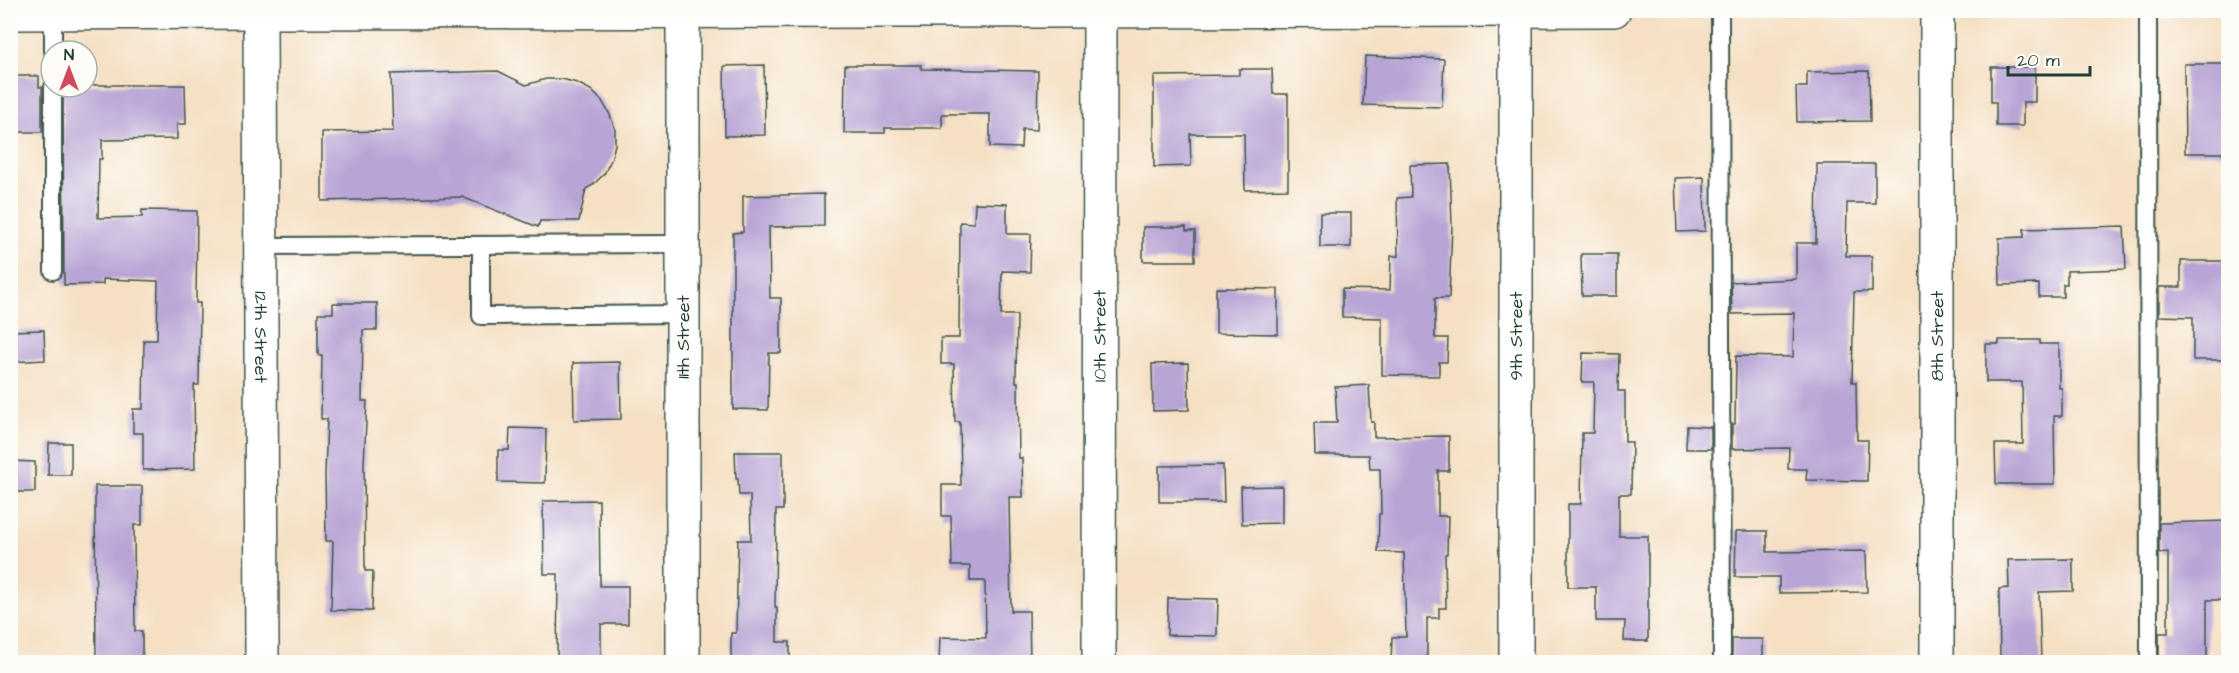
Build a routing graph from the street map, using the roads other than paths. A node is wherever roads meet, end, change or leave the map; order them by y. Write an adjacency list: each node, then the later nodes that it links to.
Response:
1 (1614, 10): 9 (street)
2 (1720, 10): 23 (lane)
3 (1937, 10): 24 (street, 8th Street)
4 (2148, 10): 25 (lane)
5 (261, 11): 6 (street); 11 (street); 15 (street, 12th Street)
6 (682, 11): 7 (street); 14 (street, 11th Street)
7 (1100, 11): 8 (street); 21 (street, 10th Street)
8 (1309, 11): 9 (street)
9 (1516, 11): 22 (street, 9th Street)
10 (10, 13): 11 (street)
11 (53, 13): 12 (lane)
12 (53, 39)
13 (53, 99): 17 (lane)
14 (682, 244): 16 (lane); 18 (street, 11th Street)
15 (261, 246): 16 (lane); 19 (street, 12th Street)
16 (481, 246): 18 (lane)
17 (53, 271)
18 (682, 314): 20 (street, 11th Street)
19 (262, 663)
20 (683, 663)
21 (1099, 663)
22 (1516, 663)
23 (1722, 663)
24 (1937, 663)
25 (2149, 663)

